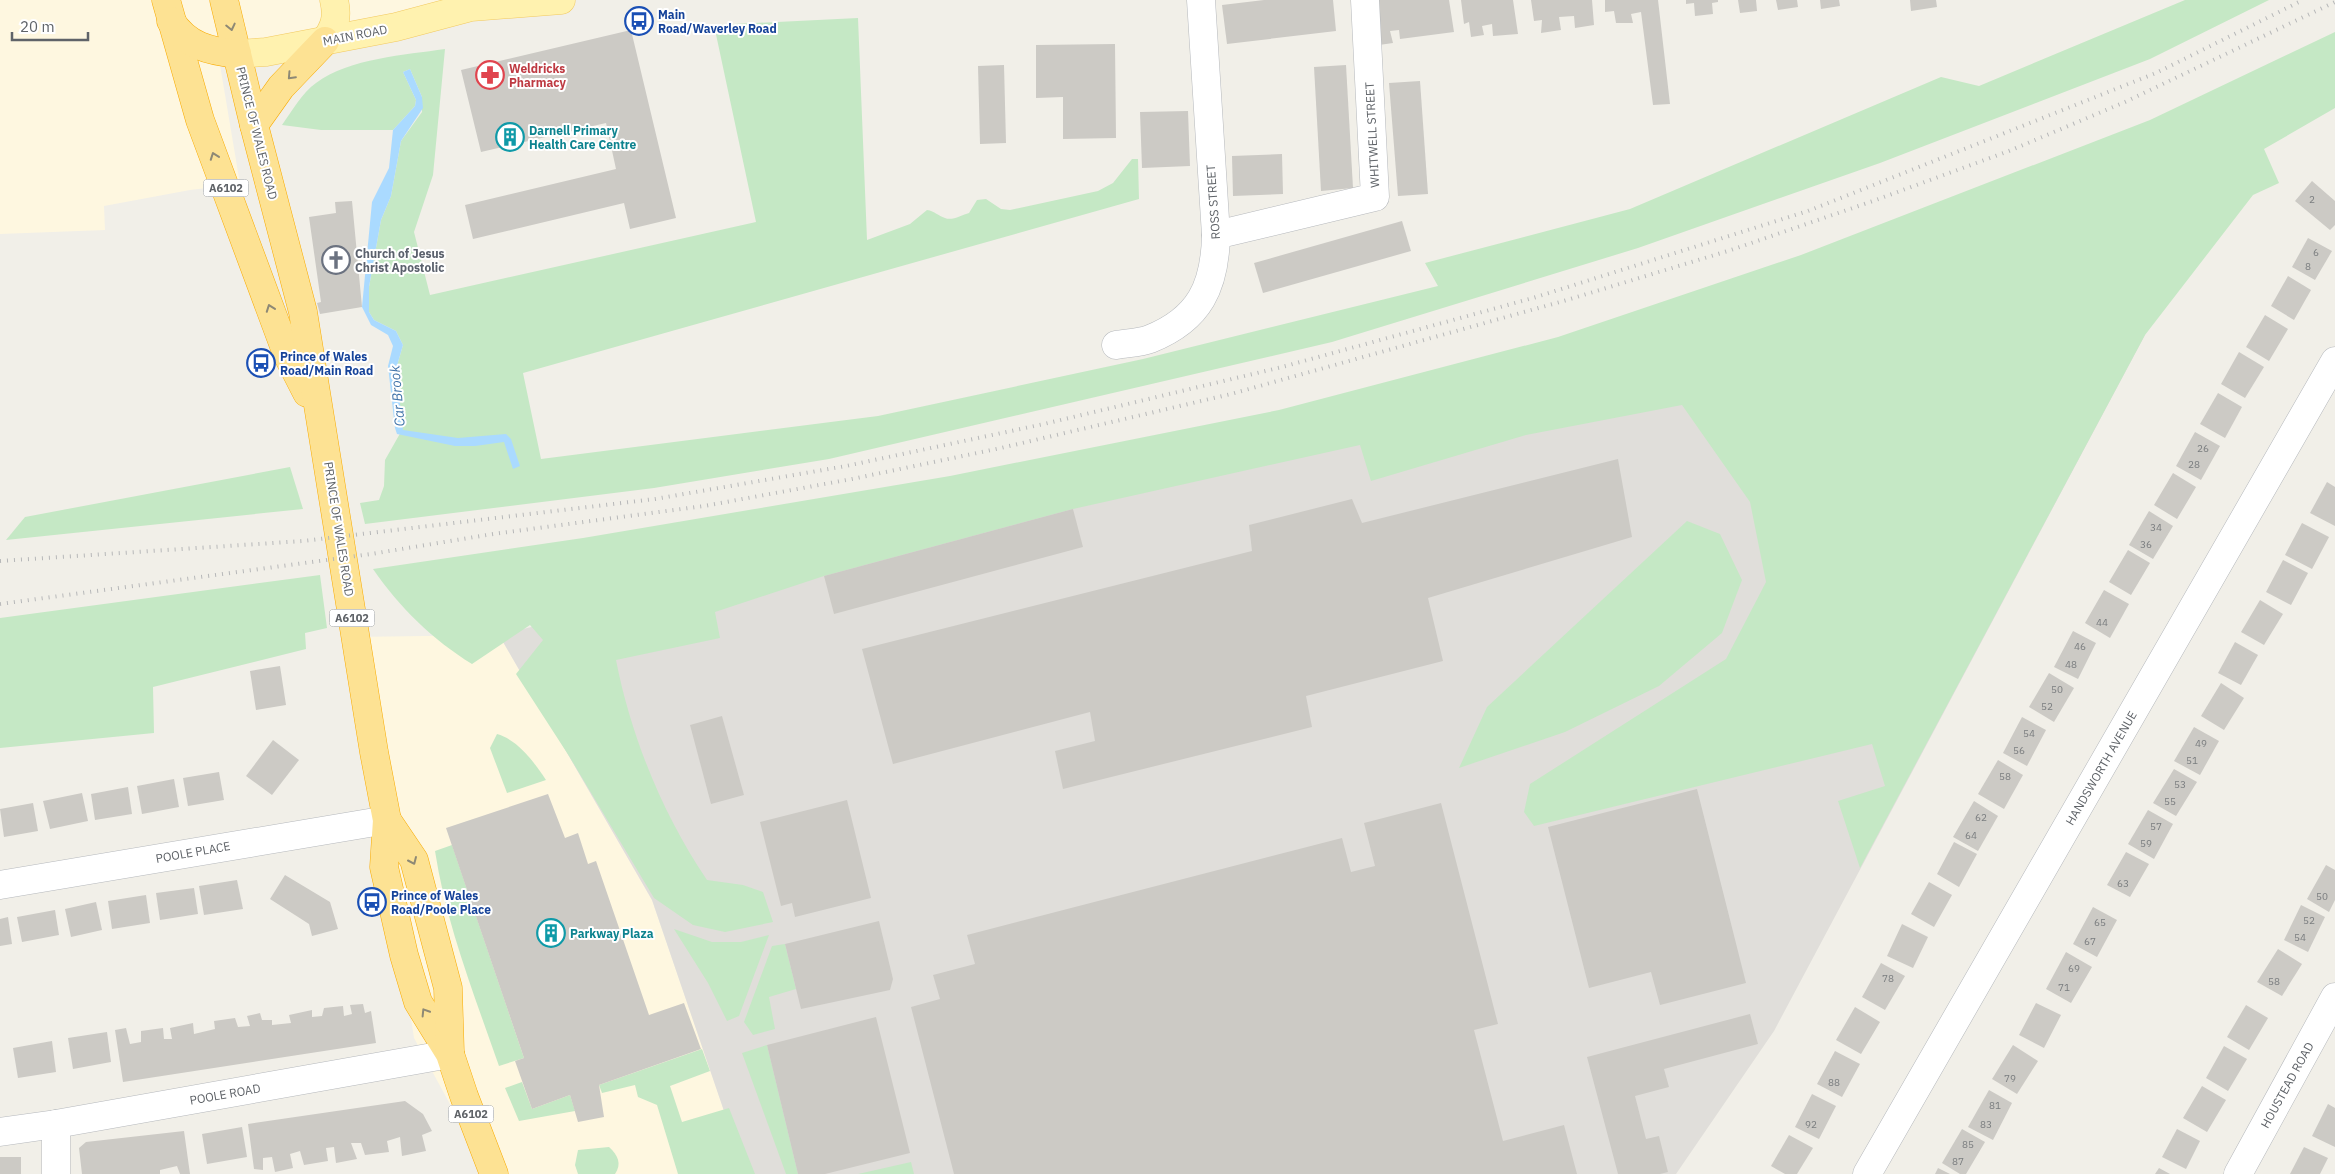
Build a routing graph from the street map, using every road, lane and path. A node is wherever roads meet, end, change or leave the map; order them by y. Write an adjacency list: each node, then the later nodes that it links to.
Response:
1 (224, 0): 10 (highway, A6102, one-way to 10)
2 (334, 0): 9 (main road)
3 (430, 0): 8 (main road, MAIN ROAD)
4 (561, 0): 8 (main road, MAIN ROAD)
5 (1201, 0): 12 (street, ROSS STREET)
6 (1365, 0): 12 (street, WHITWELL STREET)
7 (170, 7): 10 (highway); 15 (highway, PRINCE OF WALES ROAD / A6102, one-way to 7)
8 (471, 7): 9 (main road, MAIN ROAD)
9 (325, 41): 10 (main road, MAIN ROAD); 11 (highway, one-way to 11)
10 (237, 54): 11 (highway, PRINCE OF WALES ROAD / A6102)
11 (254, 125): 15 (highway, PRINCE OF WALES ROAD / A6102)
12 (1216, 235): 13 (street, ROSS STREET)
13 (1116, 345)
14 (2335, 361): 24 (street, HANDSWORTH AVENUE)
15 (319, 417): 16 (highway, PRINCE OF WALES ROAD / A6102)
16 (387, 820): 17 (street, POOLE PLACE); 19 (highway, PRINCE OF WALES ROAD / A6102)
17 (0, 885)
18 (2335, 997): 25 (street, HOUSTEAD ROAD)
19 (450, 1054): 20 (street, POOLE ROAD); 23 (highway, PRINCE OF WALES ROAD / A6102)
20 (56, 1124): 21 (street, POOLE ROAD); 22 (street)
21 (0, 1132)
22 (56, 1174)
23 (494, 1174)
24 (1867, 1174)
25 (2238, 1174)

